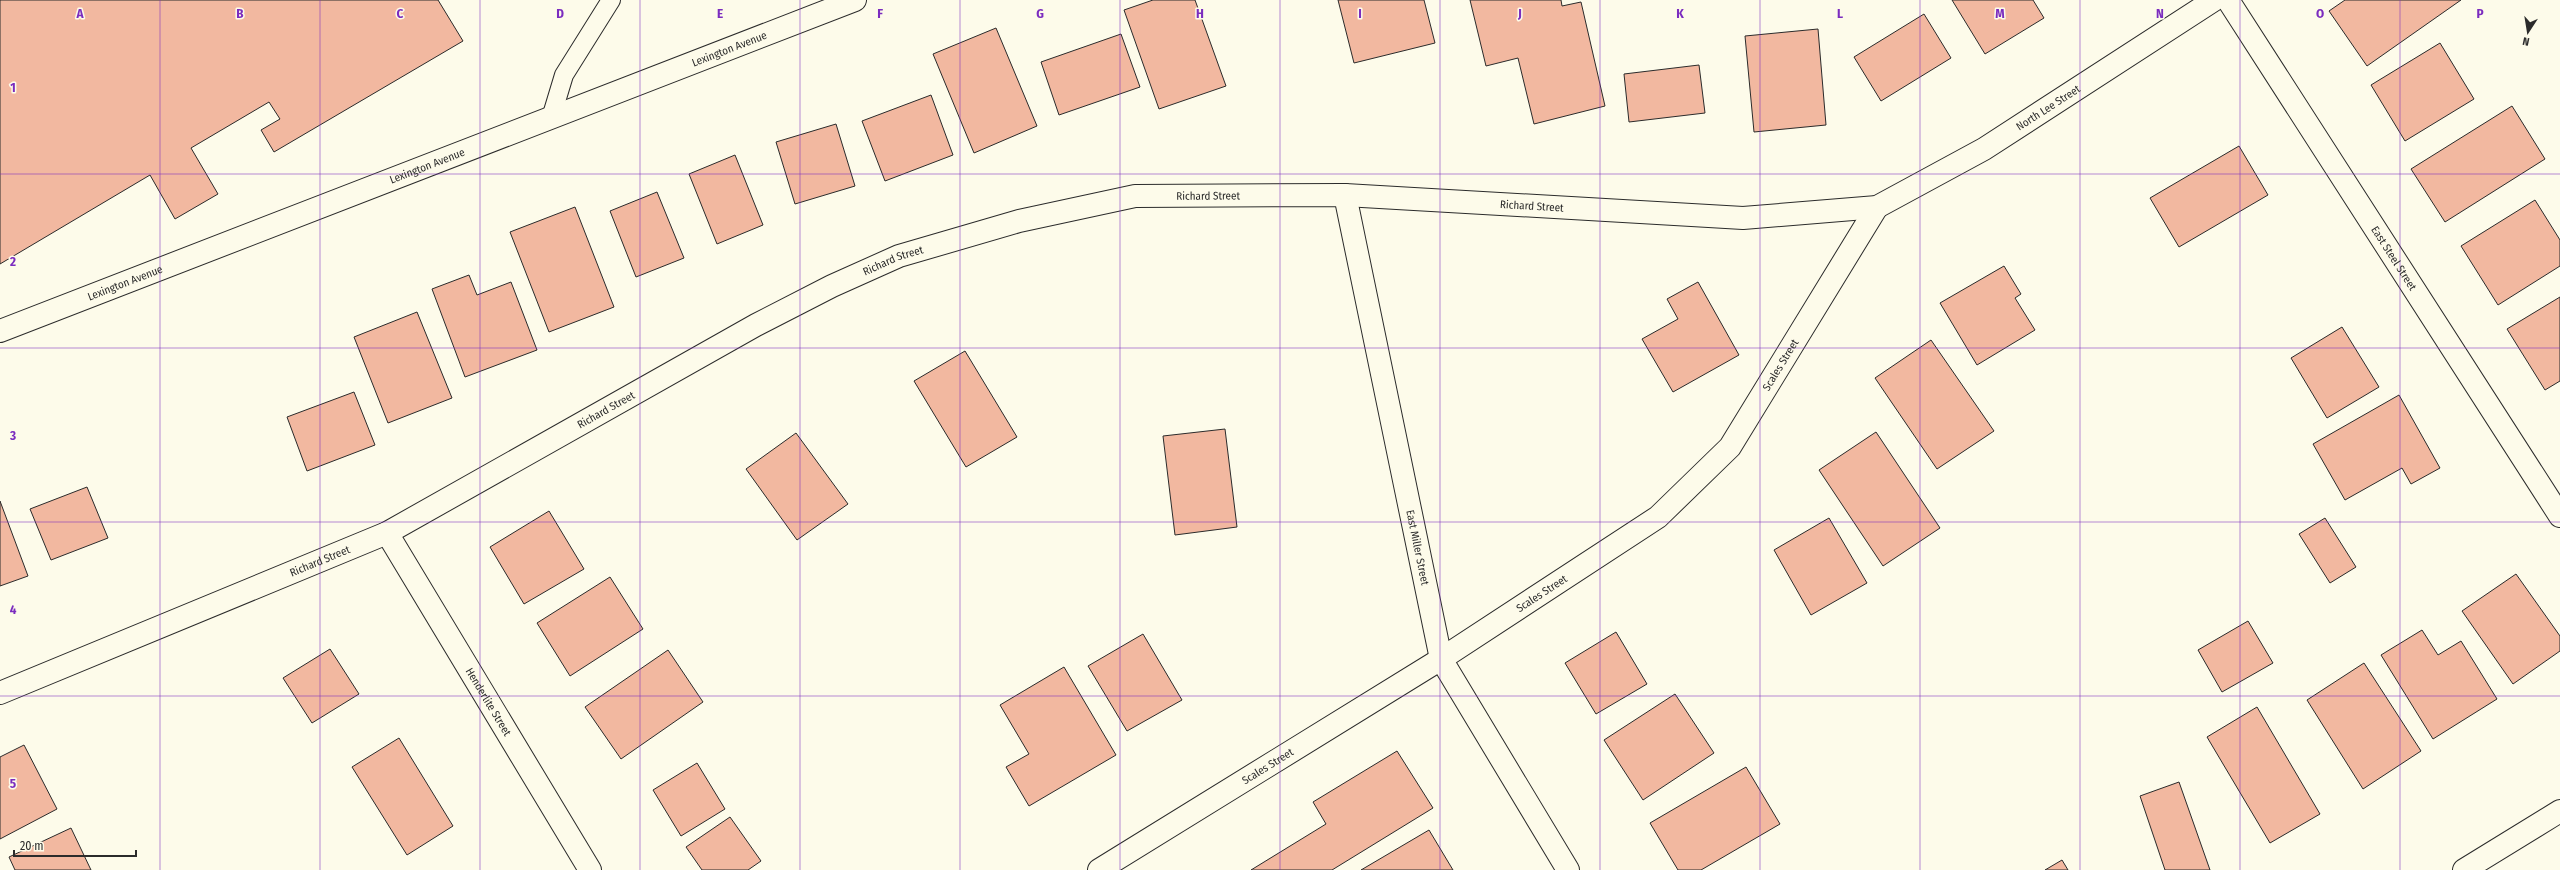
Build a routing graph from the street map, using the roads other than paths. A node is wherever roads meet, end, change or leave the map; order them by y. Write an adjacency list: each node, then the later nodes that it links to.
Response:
1 (610, 0): 5 (lane)
2 (855, 0): 5 (street, Lexington Avenue)
3 (2214, 0): 7 (street, North Lee Street)
4 (2228, 0): 9 (street, East Steel Street)
5 (551, 118): 8 (street, Lexington Avenue)
6 (1345, 195): 7 (street, Richard Street); 10 (street, Richard Street); 11 (street, East Miller Street)
7 (1878, 207): 11 (street, Scales Street)
8 (0, 331)
9 (2560, 516)
10 (387, 533): 12 (street, Richard Street); 14 (street, Henderlite Street)
11 (1441, 659): 15 (street, Scales Street); 16 (street, East Miller Street)
12 (0, 693)
13 (2560, 811): 17 (street)
14 (590, 870)
15 (1099, 870)
16 (1568, 870)
17 (2464, 870)

